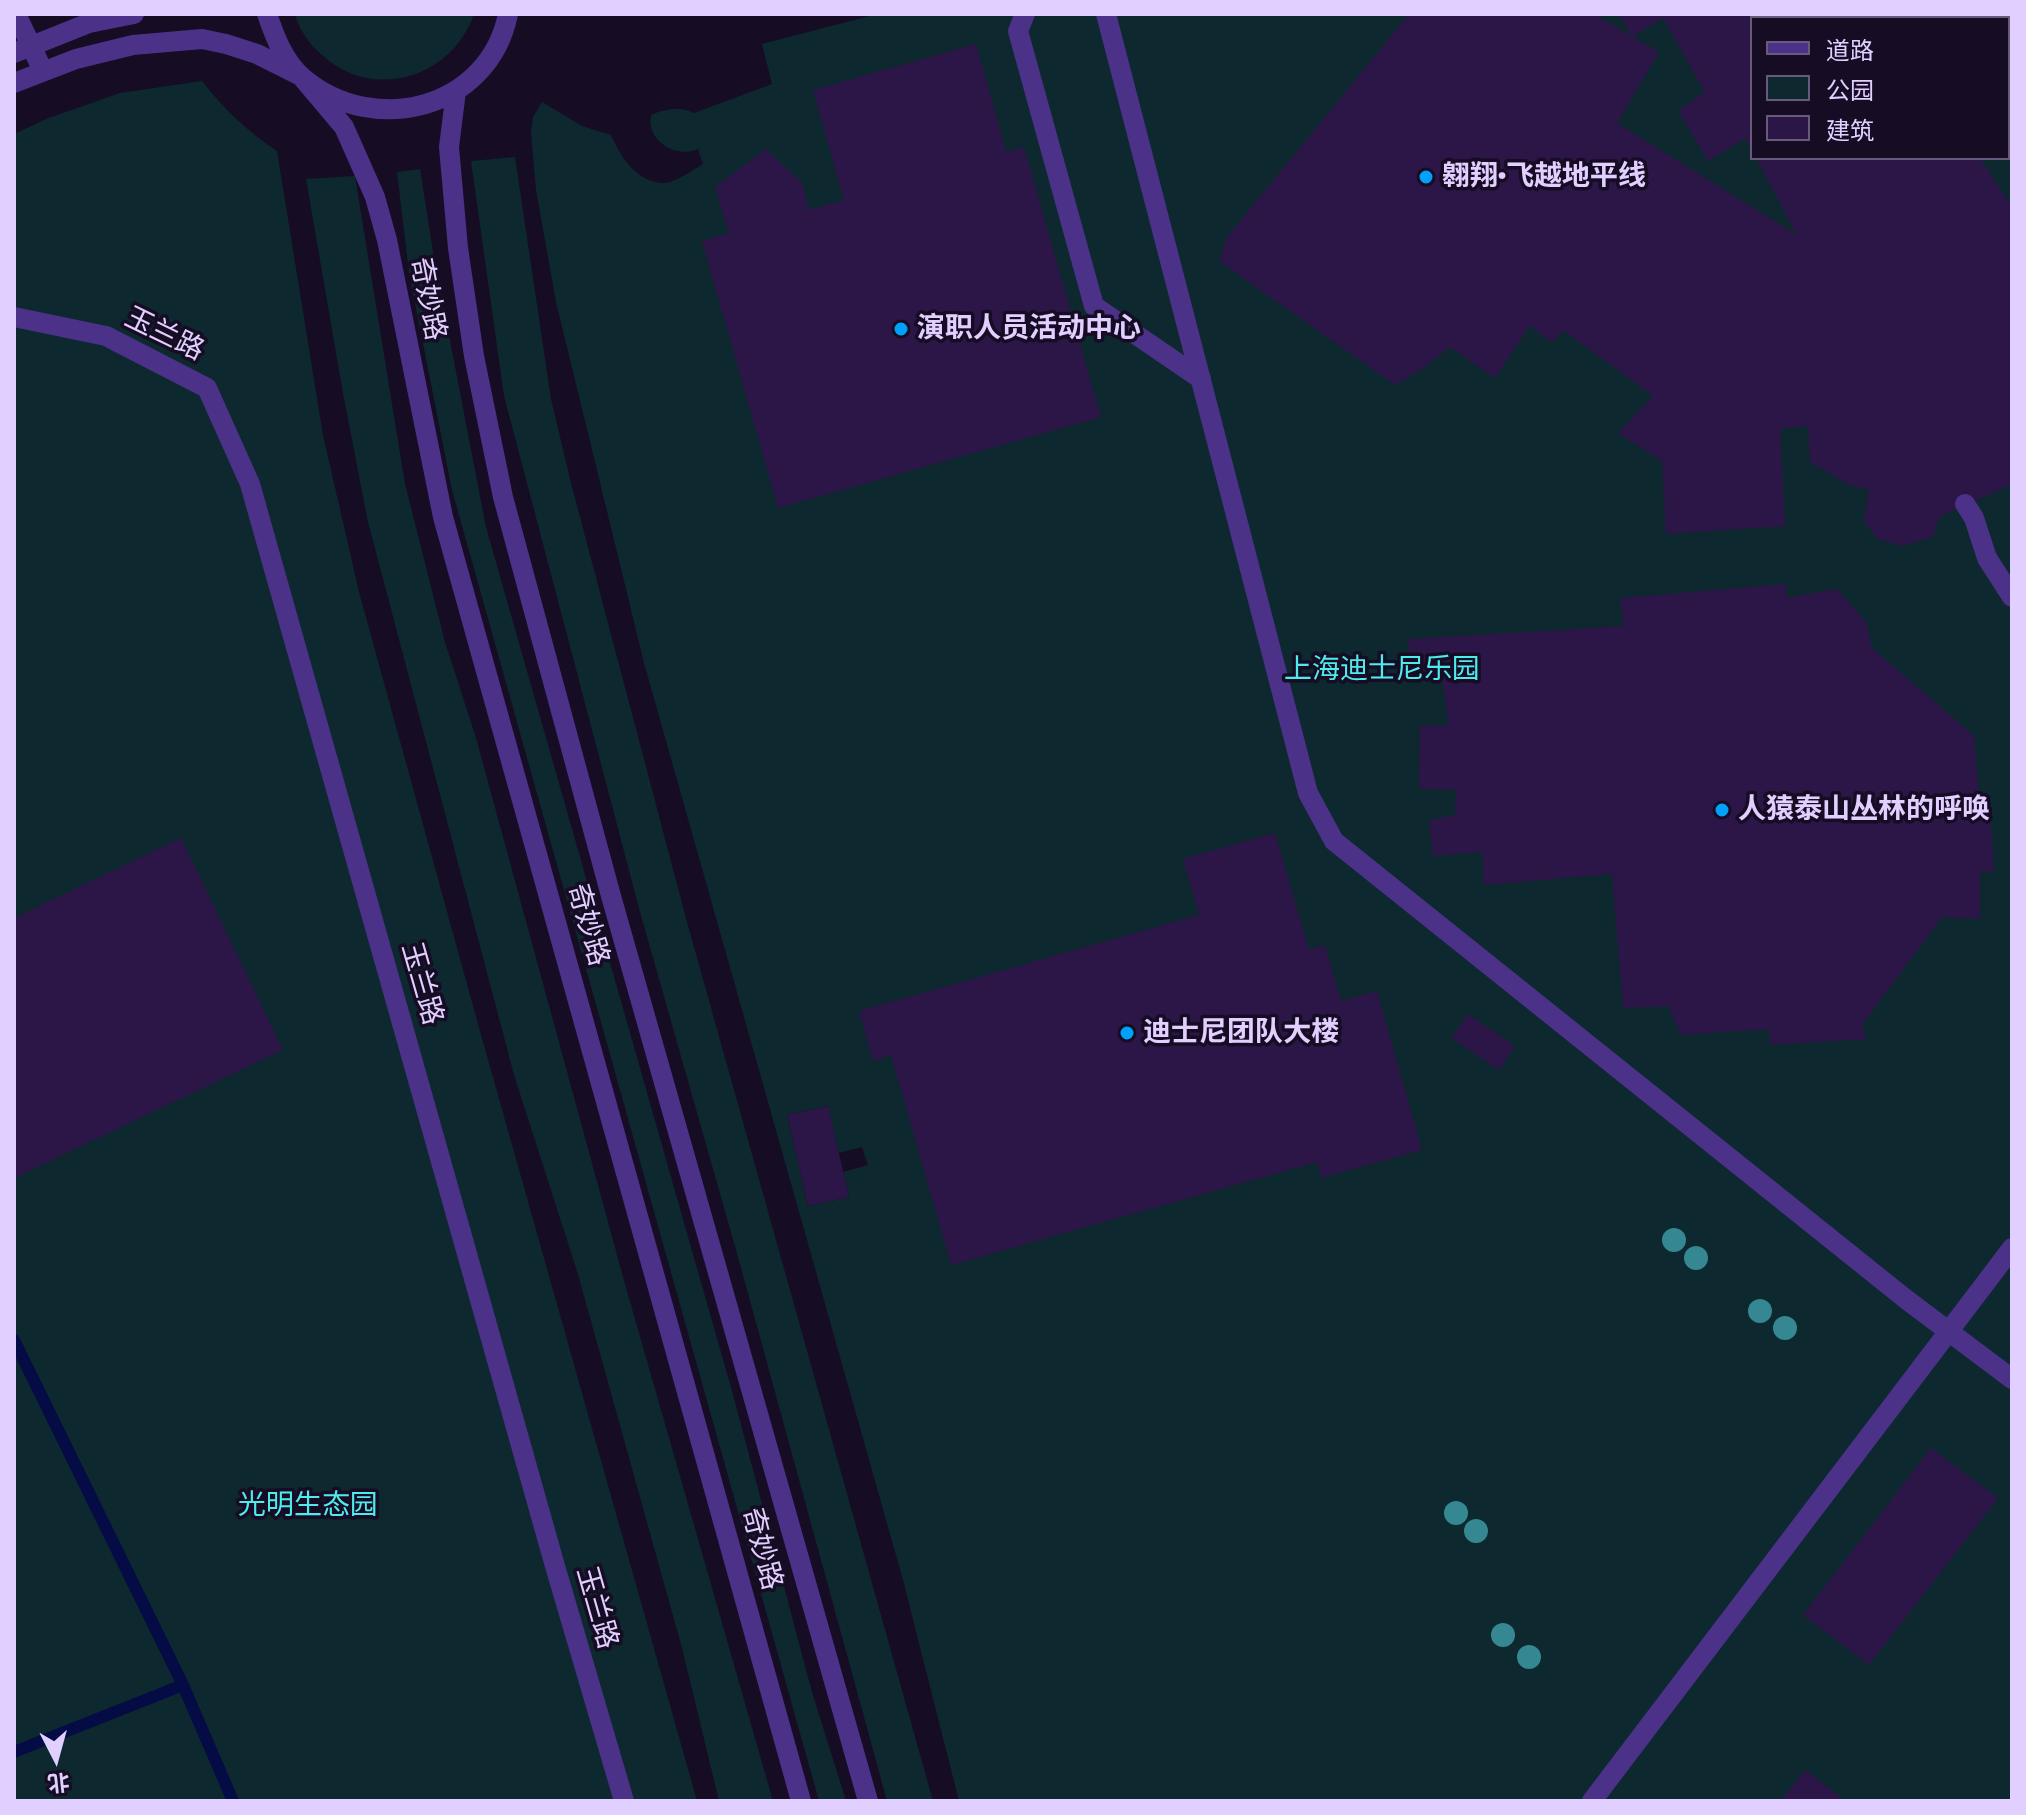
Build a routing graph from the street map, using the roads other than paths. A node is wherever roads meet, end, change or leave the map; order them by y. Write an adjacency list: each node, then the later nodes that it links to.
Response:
1 (16, 14): 7 (street)
2 (134, 14): 7 (street)
3 (267, 14): 9 (street, 奇妙路)
4 (508, 14): 11 (street)
5 (1025, 14): 13 (street)
6 (1106, 14): 13 (street)
7 (22, 49): 8 (street)
8 (43, 71): 9 (street); 10 (street)
9 (301, 76): 11 (street); 20 (street, 奇妙路)
10 (14, 83)
11 (456, 91): 21 (street, 奇妙路)
12 (14, 317): 19 (street, 玉兰路)
13 (1201, 379): 17 (street)
14 (1965, 504): 15 (street)
15 (2012, 597)
16 (2012, 1248): 17 (street)
17 (1949, 1330): 18 (street); 22 (street)
18 (2012, 1379)
19 (624, 1801)
20 (801, 1801)
21 (868, 1801)
22 (1592, 1801)

